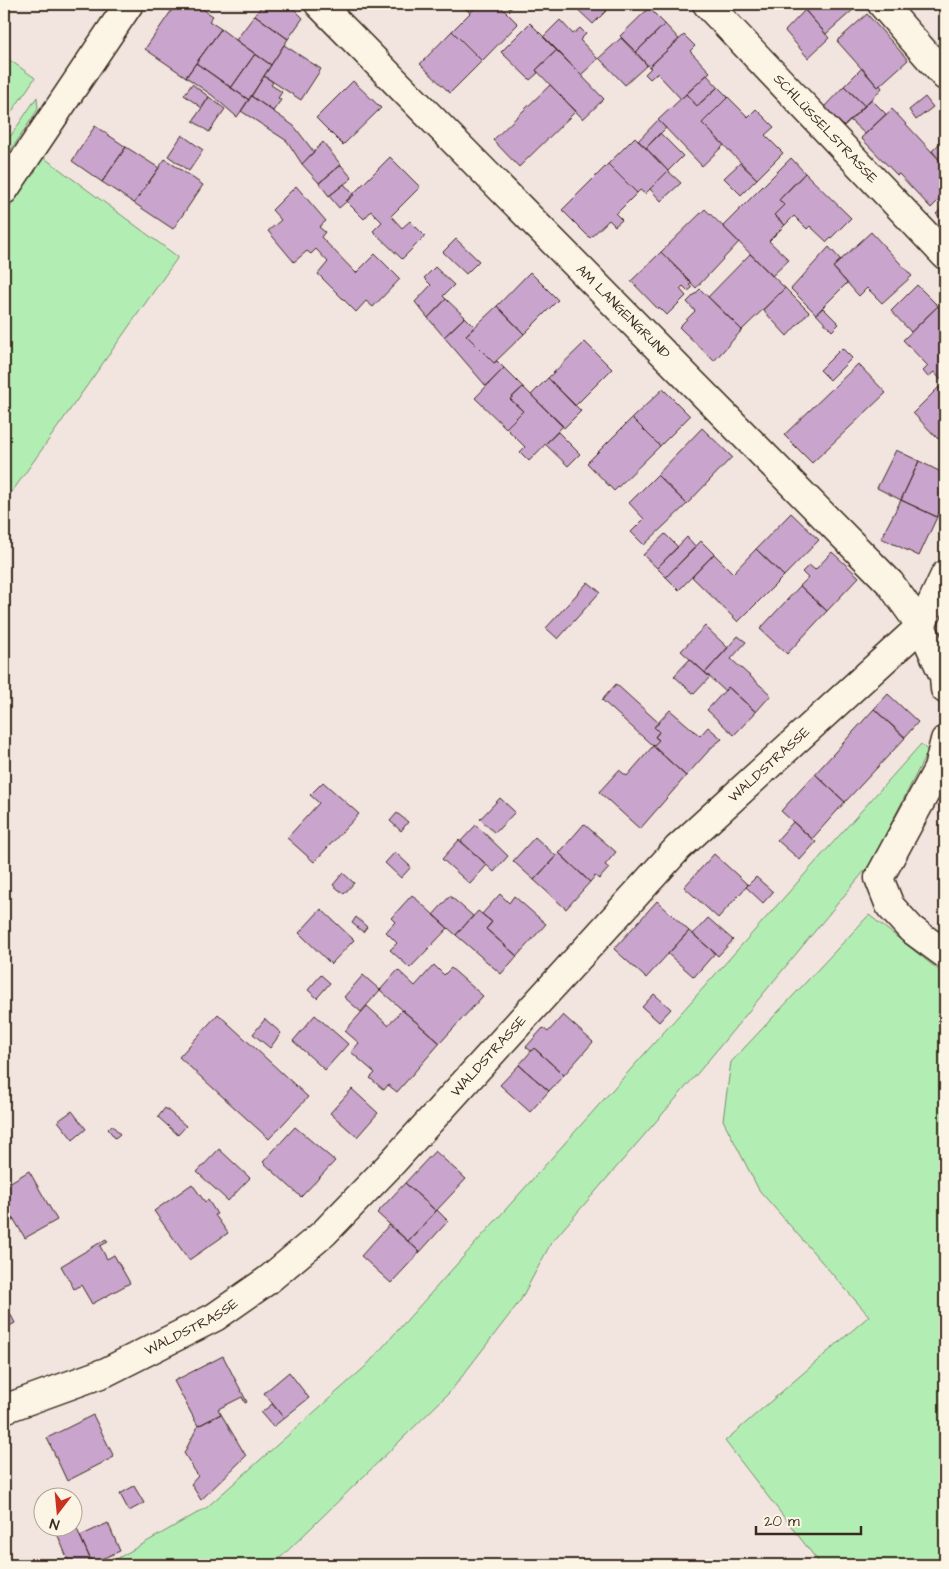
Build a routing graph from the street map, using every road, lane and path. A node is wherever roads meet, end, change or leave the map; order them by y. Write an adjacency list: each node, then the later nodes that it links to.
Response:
1 (129, 4): 6 (street)
2 (320, 4): 9 (street, AM LANGENGRUND)
3 (707, 4): 7 (street, SCHLÜSSELSTRASSE)
4 (882, 4): 5 (street)
5 (945, 76)
6 (5, 188)
7 (945, 255)
8 (945, 575): 9 (street, WALDSTRASSE)
9 (921, 626): 10 (street); 13 (street, WALDSTRASSE)
10 (945, 689)
11 (945, 740): 12 (street)
12 (945, 954)
13 (4, 1409)

